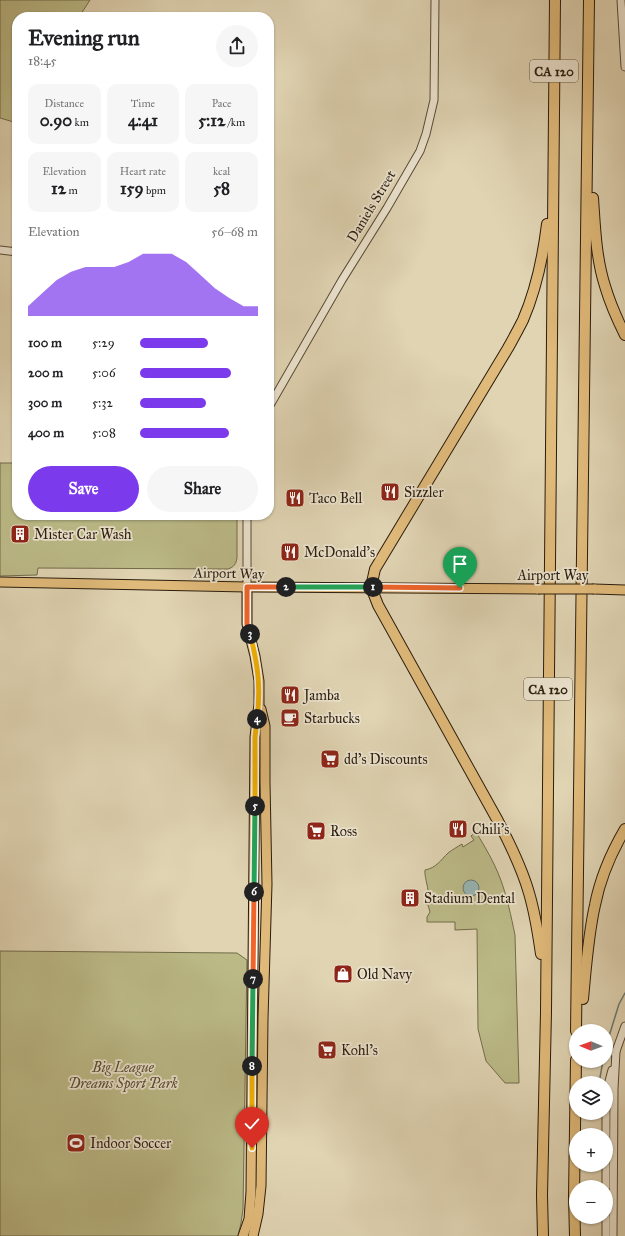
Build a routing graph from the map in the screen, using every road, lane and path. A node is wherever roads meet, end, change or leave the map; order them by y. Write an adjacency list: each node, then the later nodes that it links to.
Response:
1 (435, 0): 11 (street, Daniels Street)
2 (555, 0): 7 (highway, CA 120)
3 (589, 0): 6 (highway, CA 120)
4 (621, 0): 5 (street)
5 (625, 67)
6 (588, 136): 10 (highway); 20 (highway, CA 120)
7 (553, 142): 15 (highway); 19 (highway, CA 120)
8 (0, 250): 9 (street)
9 (12, 251)
10 (625, 335)
11 (274, 398)
12 (247, 520): 14 (street)
13 (0, 582): 14 (main road, Airport Way)
14 (247, 587): 15 (main road, Airport Way); 17 (main road)
15 (371, 587): 16 (main road, Airport Way, bridge); 19 (highway)
16 (625, 590)
17 (259, 704): 27 (main road); 28 (main road)
18 (625, 829): 21 (highway)
19 (546, 1012): 29 (highway, CA 120)
20 (577, 1024)
21 (578, 1024)
22 (625, 1026): 23 (street)
23 (616, 1051): 25 (street); 32 (street)
24 (576, 1068): 30 (highway)
25 (606, 1180)
26 (606, 1224): 31 (street)
27 (242, 1236)
28 (253, 1236)
29 (543, 1236)
30 (575, 1236)
31 (606, 1236)
32 (613, 1236)

